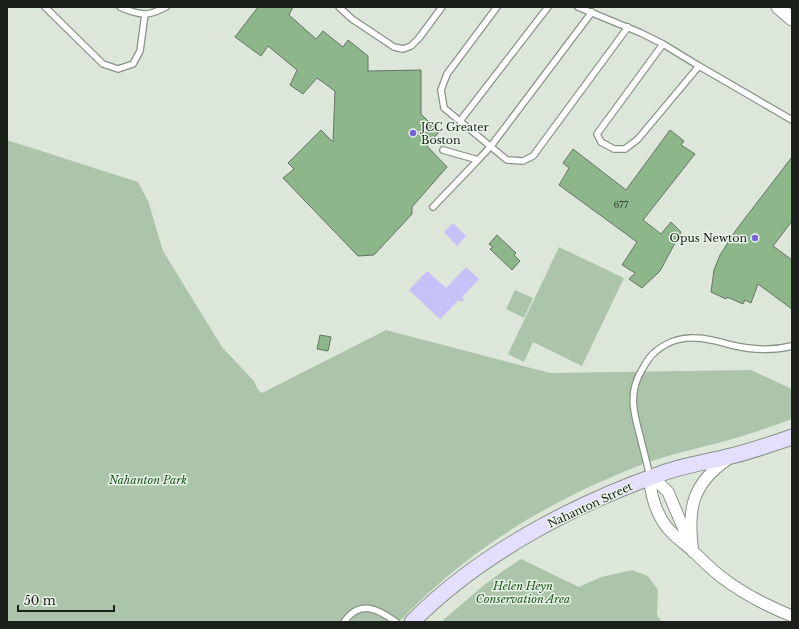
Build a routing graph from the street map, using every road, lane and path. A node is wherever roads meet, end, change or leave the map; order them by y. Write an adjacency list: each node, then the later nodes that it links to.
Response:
1 (45, 7): 11 (lane)
2 (120, 7): 11 (lane)
3 (166, 7): 11 (lane)
4 (339, 7): 5 (lane)
5 (442, 7)
6 (497, 7): 16 (lane)
7 (548, 7): 16 (lane)
8 (578, 7): 10 (lane)
9 (778, 7): 12 (street)
10 (592, 12): 13 (lane); 18 (lane)
11 (145, 14)
12 (792, 19)
13 (628, 27): 14 (lane); 18 (lane)
14 (663, 44): 15 (lane); 15 (lane)
15 (698, 66): 17 (lane)
16 (460, 120): 18 (lane)
17 (792, 120)
18 (491, 146): 20 (lane)
19 (443, 150): 20 (lane)
20 (478, 160): 21 (lane)
21 (433, 207)
22 (792, 346): 25 (lane)
23 (792, 437): 24 (main road, Nahanton Street)
24 (732, 456): 25 (main road, Nahanton Street); 26 (street)
25 (650, 477): 26 (street); 26 (street); 30 (main road, Nahanton Street)
26 (693, 552): 27 (street)
27 (792, 616)
28 (344, 622): 29 (lane)
29 (396, 622)
30 (412, 622)

